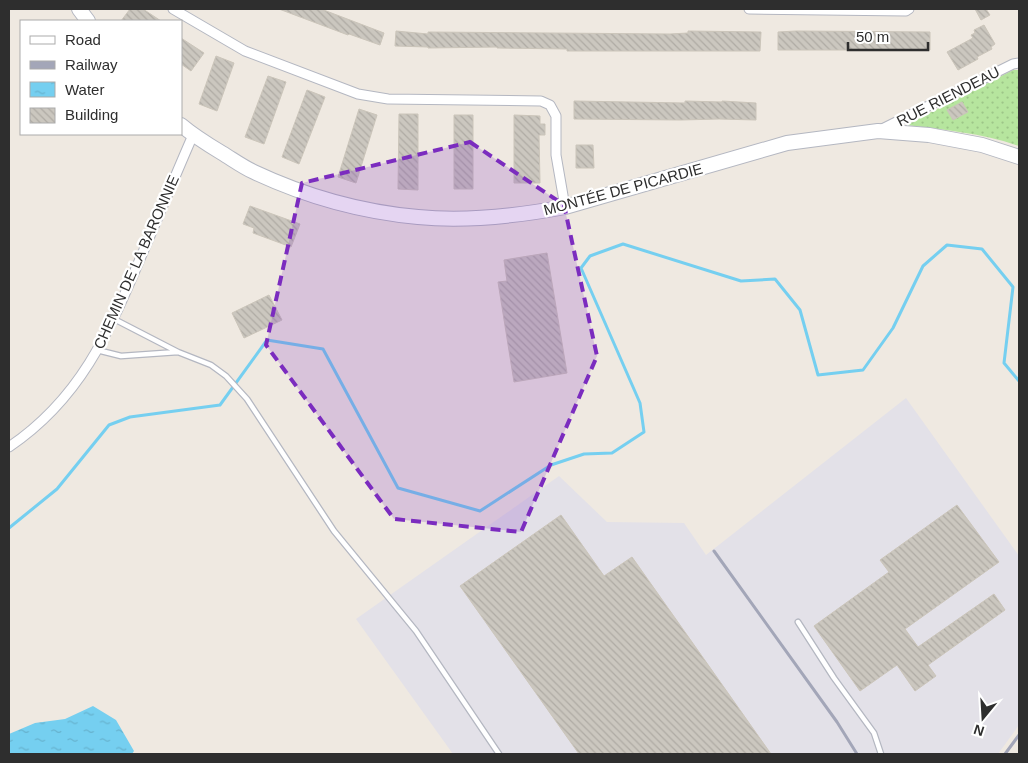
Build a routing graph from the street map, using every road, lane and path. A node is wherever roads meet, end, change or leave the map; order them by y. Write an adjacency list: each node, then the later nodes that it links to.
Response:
1 (79, 9): 5 (street)
2 (173, 9): 11 (street)
3 (749, 9): 4 (street)
4 (909, 9)
5 (87, 20)
6 (1019, 63): 8 (street, RUE RIENDEAU)
7 (182, 126): 9 (street, MONTÉE DE PICARDIE)
8 (878, 132): 10 (street, MONTÉE DE PICARDIE); 11 (street, MONTÉE DE PICARDIE)
9 (193, 135): 11 (street, MONTÉE DE PICARDIE); 12 (street, CHEMIN DE LA BARONNIE)
10 (1019, 157)
11 (565, 207)
12 (114, 319): 13 (street, CHEMIN DE LA BARONNIE); 14 (lane)
13 (97, 350): 14 (lane); 15 (street, CHEMIN DE LA BARONNIE)
14 (178, 352): 17 (lane)
15 (9, 447)
16 (798, 622): 18 (lane)
17 (499, 754)
18 (882, 754)

